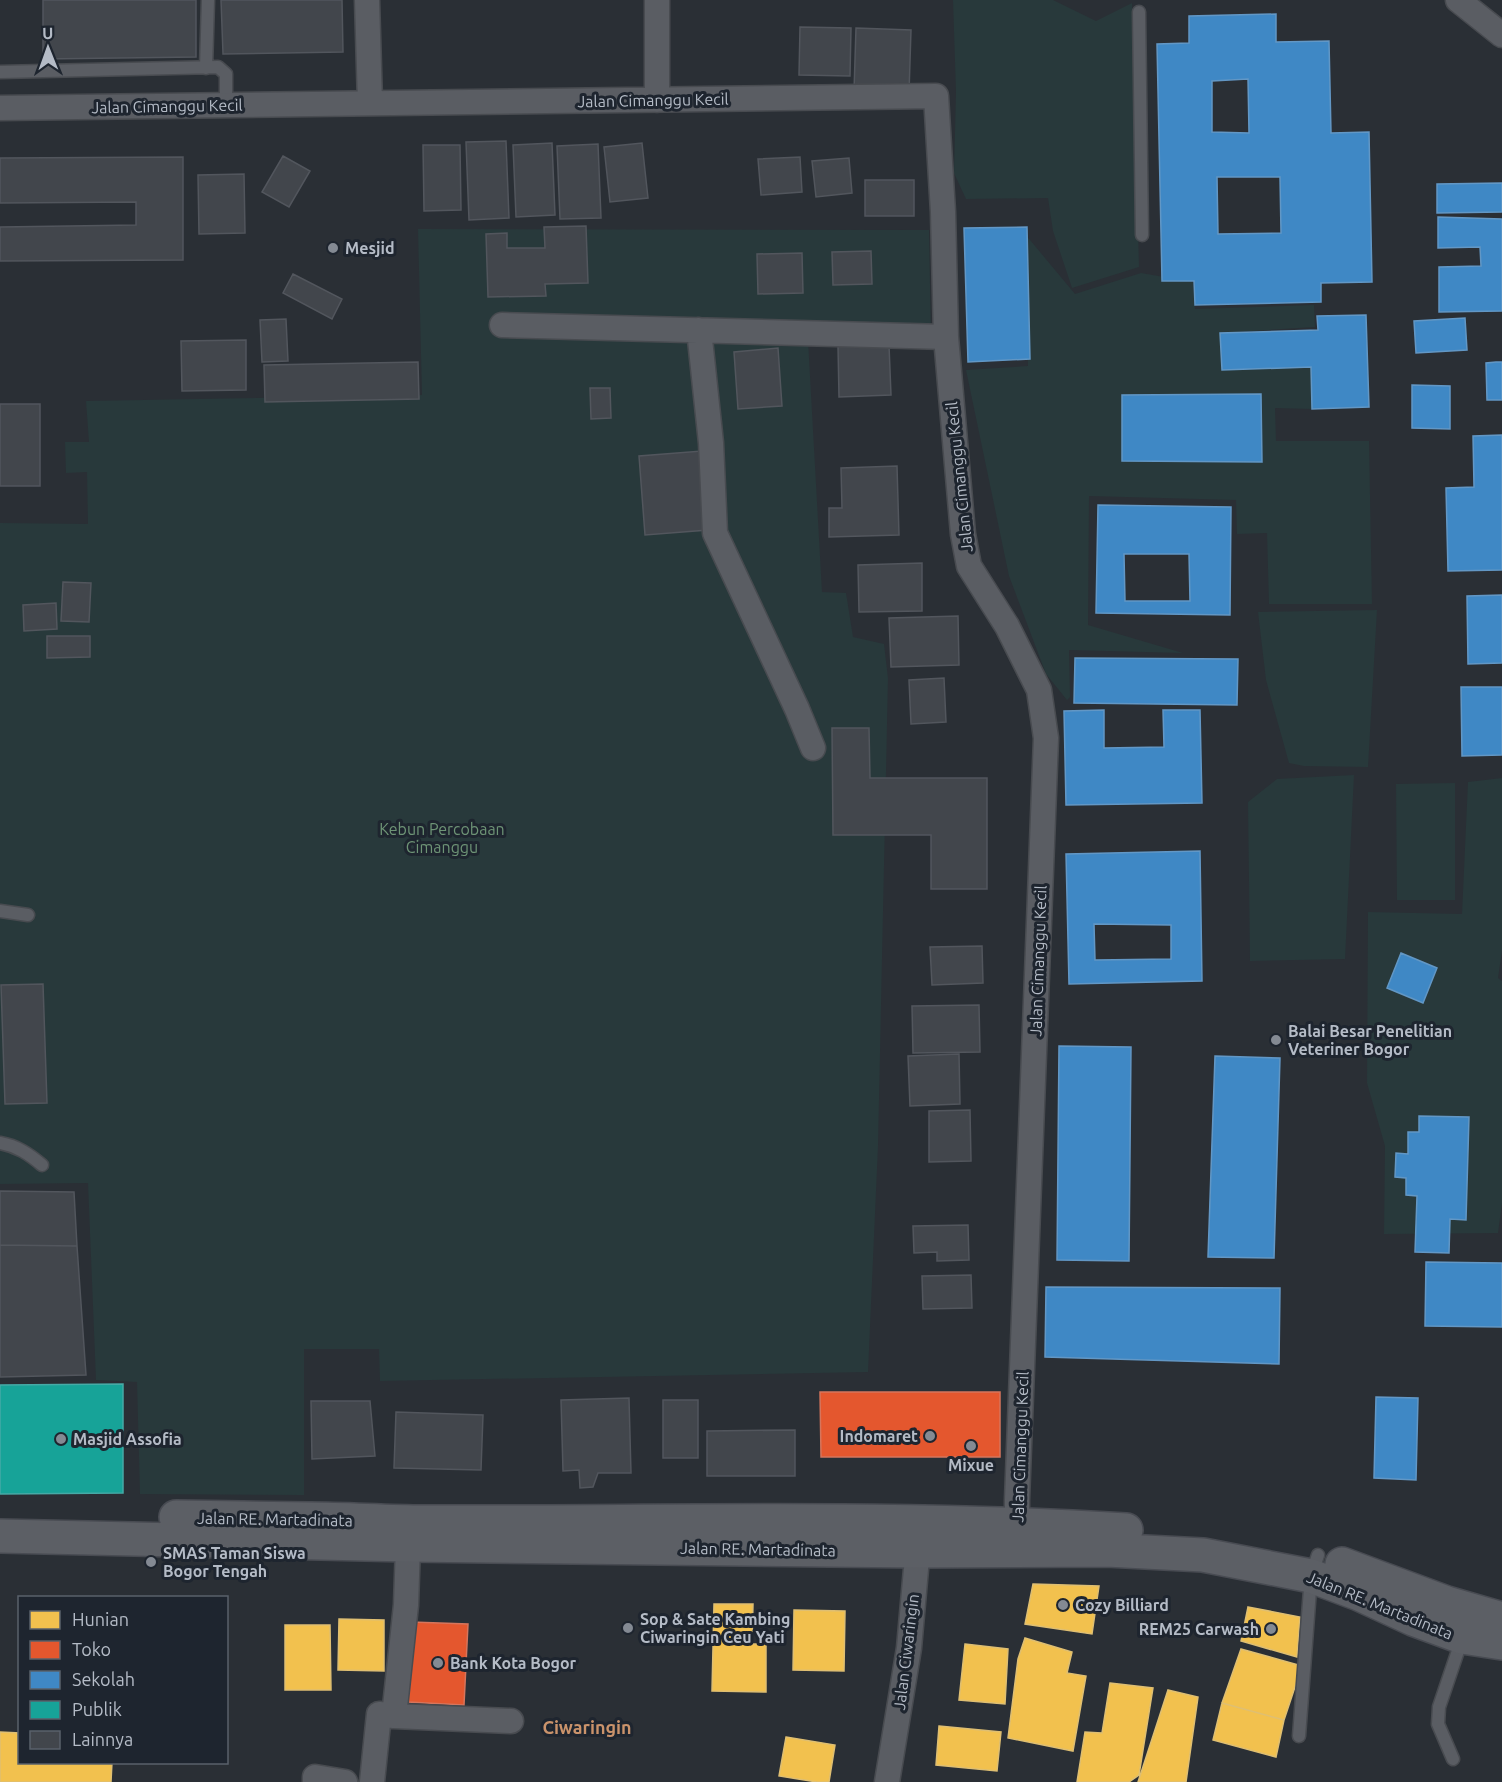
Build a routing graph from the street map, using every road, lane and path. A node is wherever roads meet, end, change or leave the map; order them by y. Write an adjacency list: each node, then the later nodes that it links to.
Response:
1 (208, 0): 7 (lane)
2 (366, 0): 10 (street)
3 (657, 0): 9 (street)
4 (1458, 0): 6 (street)
5 (1139, 12): 13 (lane)
6 (1502, 35)
7 (206, 68): 8 (lane); 11 (lane)
8 (0, 72)
9 (657, 100): 10 (street, Jalan Cimanggu Kecil); 16 (street, Jalan Cimanggu Kecil)
10 (370, 103): 11 (street, Jalan Cimanggu Kecil)
11 (226, 105): 12 (street, Jalan Cimanggu Kecil)
12 (0, 108)
13 (1142, 235)
14 (502, 325): 15 (street)
15 (699, 330): 16 (street); 17 (street)
16 (946, 337): 26 (street, Jalan Cimanggu Kecil)
17 (813, 748)
18 (0, 911): 19 (lane)
19 (28, 915)
20 (0, 1143): 21 (lane)
21 (42, 1165)
22 (0, 1516): 23 (main road, Jalan RE. Martadinata)
23 (129, 1528): 24 (main road, Jalan RE. Martadinata); 25 (main road, Jalan RE. Martadinata); 27 (main road, Jalan RE. Martadinata)
24 (0, 1536)
25 (919, 1536): 26 (main road, Jalan RE. Martadinata); 27 (main road, Jalan RE. Martadinata); 39 (street, Jalan Ciwaringin)
26 (1017, 1536): 28 (main road, Jalan RE. Martadinata)
27 (408, 1545): 32 (street)
28 (1315, 1565): 29 (main road); 30 (main road, Jalan RE. Martadinata); 34 (lane)
29 (1502, 1620)
30 (1462, 1637): 31 (main road, Jalan RE. Martadinata); 35 (lane)
31 (1502, 1643)
32 (394, 1716): 33 (street); 38 (street)
33 (511, 1721)
34 (1299, 1736)
35 (1453, 1760)
36 (315, 1782): 37 (street)
37 (345, 1782)
38 (372, 1782)
39 (887, 1782)

